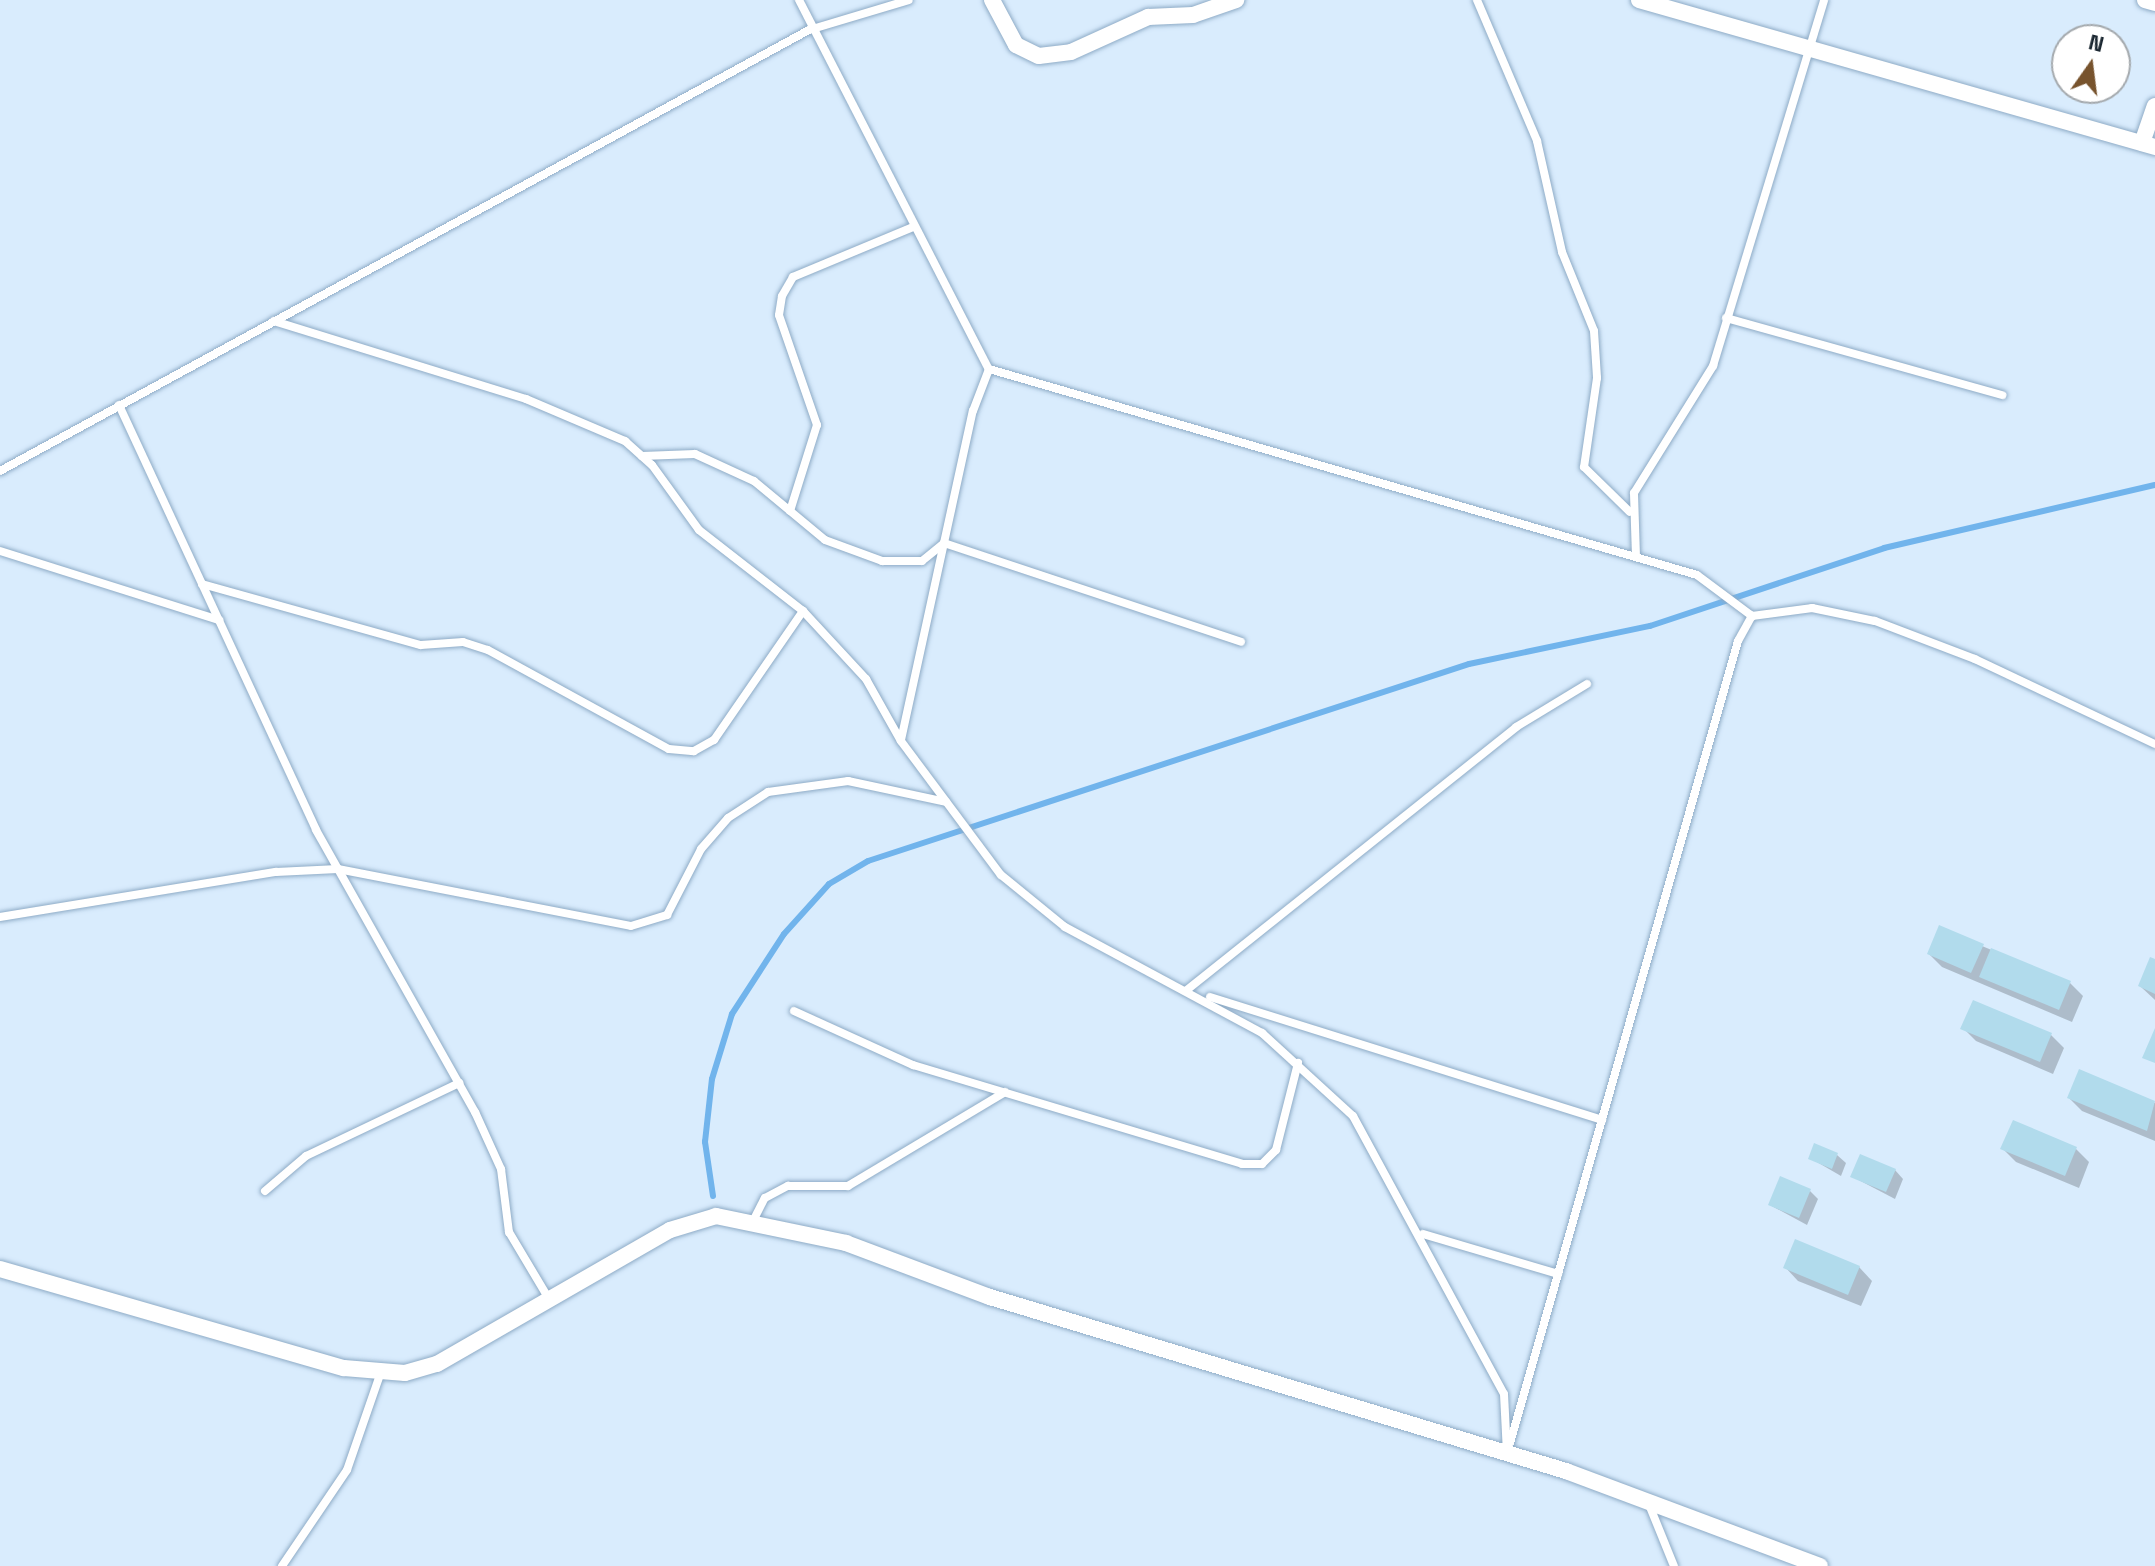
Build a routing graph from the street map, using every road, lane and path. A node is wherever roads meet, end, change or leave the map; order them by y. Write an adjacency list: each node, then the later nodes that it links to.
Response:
1 (799, 0): 10 (lane)
2 (909, 0): 10 (lane)
3 (992, 0): 4 (street)
4 (1236, 0)
5 (1477, 0): 23 (lane)
6 (1639, 0): 11 (street)
7 (1824, 0): 11 (lane)
8 (2145, 0): 9 (street)
9 (2155, 3)
10 (809, 30): 14 (lane); 16 (lane)
11 (1808, 48): 13 (street); 15 (lane)
12 (2155, 106): 13 (street)
13 (2148, 145)
14 (913, 227): 17 (lane); 22 (lane)
15 (1726, 318): 18 (lane); 23 (lane)
16 (274, 321): 19 (lane); 20 (lane)
17 (989, 369): 24 (lane); 26 (lane)
18 (2002, 395)
19 (119, 405): 21 (lane); 27 (lane)
20 (642, 456): 22 (lane); 28 (lane)
21 (0, 471)
22 (790, 511): 24 (lane)
23 (1630, 512): 26 (lane)
24 (944, 543): 31 (lane); 33 (lane)
25 (0, 551): 30 (lane)
26 (1636, 557): 29 (lane)
27 (202, 584): 28 (lane); 30 (lane)
28 (803, 611): 33 (lane)
29 (1752, 616): 34 (lane); 43 (lane)
30 (219, 620): 36 (lane)
31 (1241, 642)
32 (1587, 684): 38 (lane)
33 (901, 741): 35 (lane)
34 (2155, 744)
35 (946, 802): 36 (lane); 38 (lane)
36 (338, 869): 37 (lane); 41 (lane)
37 (0, 917)
38 (1187, 990): 40 (lane); 43 (lane)
39 (794, 1011): 42 (lane)
40 (1298, 1063): 42 (lane); 46 (lane)
41 (459, 1083): 44 (lane); 49 (lane)
42 (1005, 1092): 45 (lane)
43 (1602, 1120): 48 (lane)
44 (265, 1191)
45 (752, 1223): 49 (street); 51 (street)
46 (1423, 1234): 48 (lane); 51 (lane)
47 (0, 1269): 50 (street)
48 (1558, 1274): 51 (lane)
49 (549, 1299): 50 (street)
50 (381, 1371): 53 (lane)
51 (1507, 1453): 52 (street)
52 (1648, 1502): 54 (lane); 55 (street)
53 (282, 1566)
54 (1674, 1566)
55 (1820, 1566)

